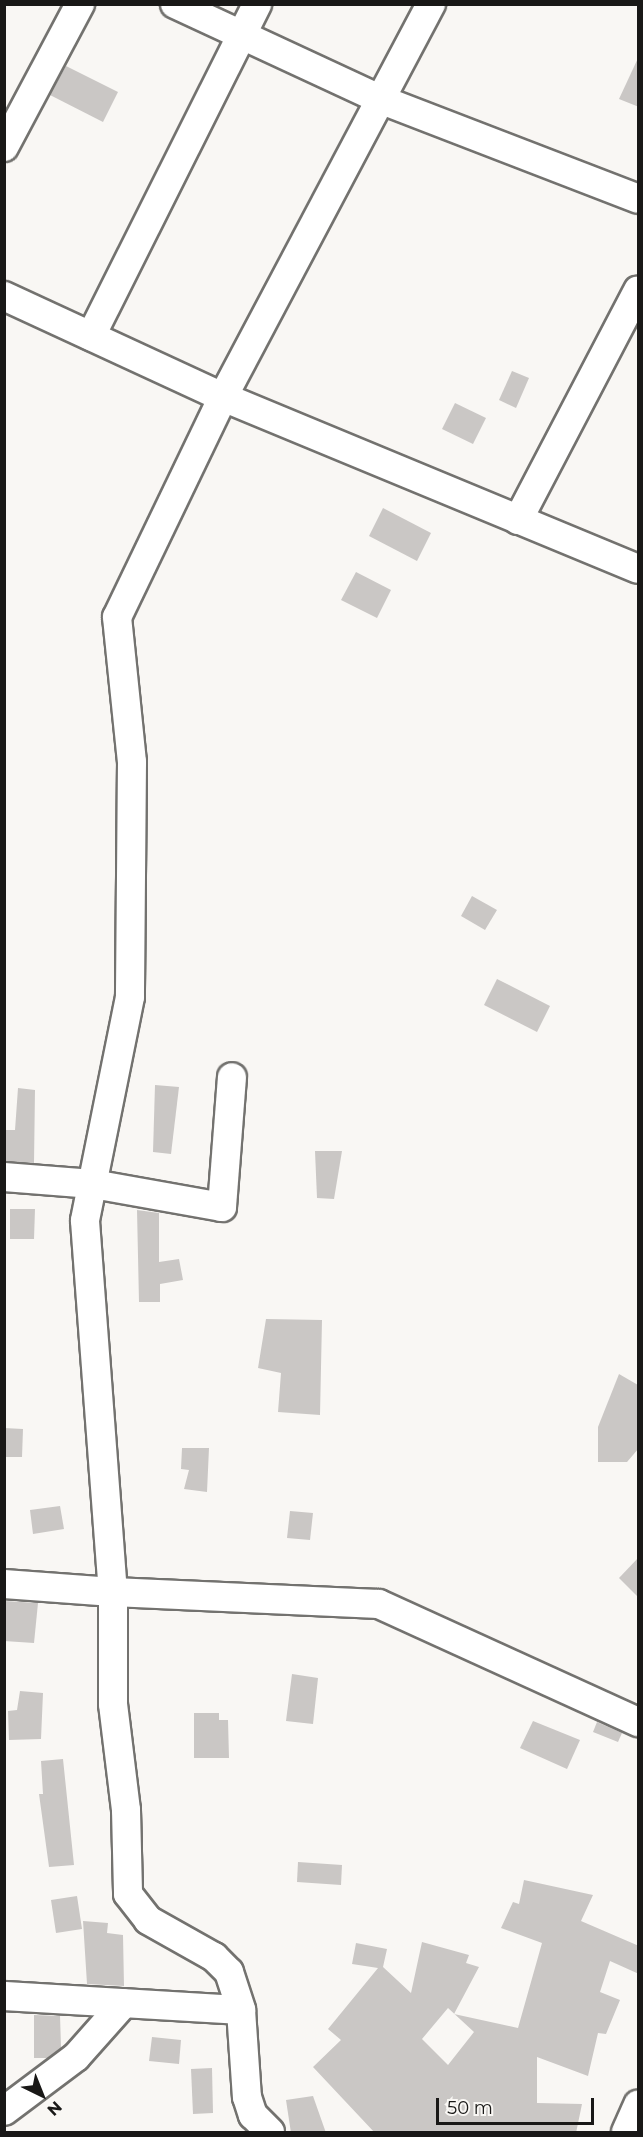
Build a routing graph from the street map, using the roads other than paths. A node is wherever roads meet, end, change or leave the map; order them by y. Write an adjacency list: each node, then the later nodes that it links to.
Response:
1 (80, 4): 7 (street)
2 (175, 4): 5 (street)
3 (257, 4): 5 (street)
4 (431, 4): 6 (street)
5 (243, 36): 6 (street); 11 (street)
6 (382, 100): 8 (street); 12 (street)
7 (4, 147)
8 (639, 199)
9 (639, 290): 13 (street)
10 (4, 296): 11 (street)
11 (91, 336): 12 (street)
12 (223, 397): 13 (street); 17 (street)
13 (518, 520): 14 (street)
14 (639, 569)
15 (232, 1077): 17 (street)
16 (4, 1177): 17 (street)
17 (93, 1184): 19 (street)
18 (4, 1584): 19 (street)
19 (113, 1592): 20 (street); 23 (street)
20 (639, 1722)
21 (4, 1996): 22 (street)
22 (124, 2003): 23 (street); 25 (street)
23 (241, 2010): 26 (street)
24 (639, 2104): 27 (street)
25 (4, 2111)
26 (270, 2133)
27 (626, 2133)

